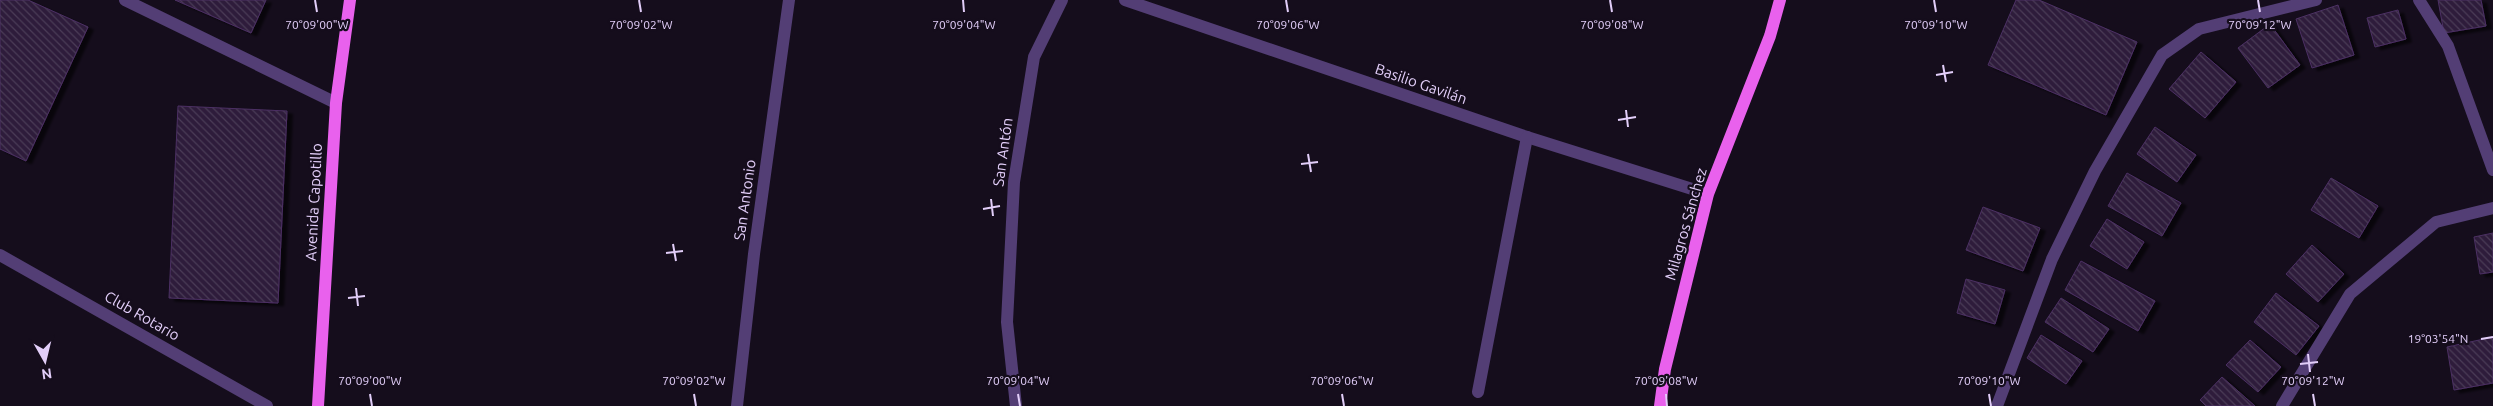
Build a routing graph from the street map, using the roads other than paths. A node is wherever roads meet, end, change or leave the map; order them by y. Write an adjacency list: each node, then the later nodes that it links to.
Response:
1 (125, 0): 9 (street)
2 (350, 0): 9 (main road, Avenida Capotillo)
3 (789, 0): 18 (street, San Antonio)
4 (1062, 0): 19 (street, San Antón)
5 (1125, 0): 10 (street, Basilio Gavilán)
6 (1780, 0): 12 (main road, Milagros Sánchez)
7 (2316, 0): 21 (street)
8 (2419, 0): 11 (street)
9 (336, 103): 17 (main road, Avenida Capotillo)
10 (1527, 137): 12 (street, Basilio Gavilán); 15 (street)
11 (2493, 170)
12 (1708, 194): 20 (main road, Milagros Sánchez)
13 (2493, 208): 22 (street)
14 (0, 255): 16 (street, Club Rotario)
15 (1478, 392)
16 (267, 406)
17 (318, 406)
18 (737, 406)
19 (1016, 406)
20 (1660, 406)
21 (1996, 406)
22 (2282, 406)

